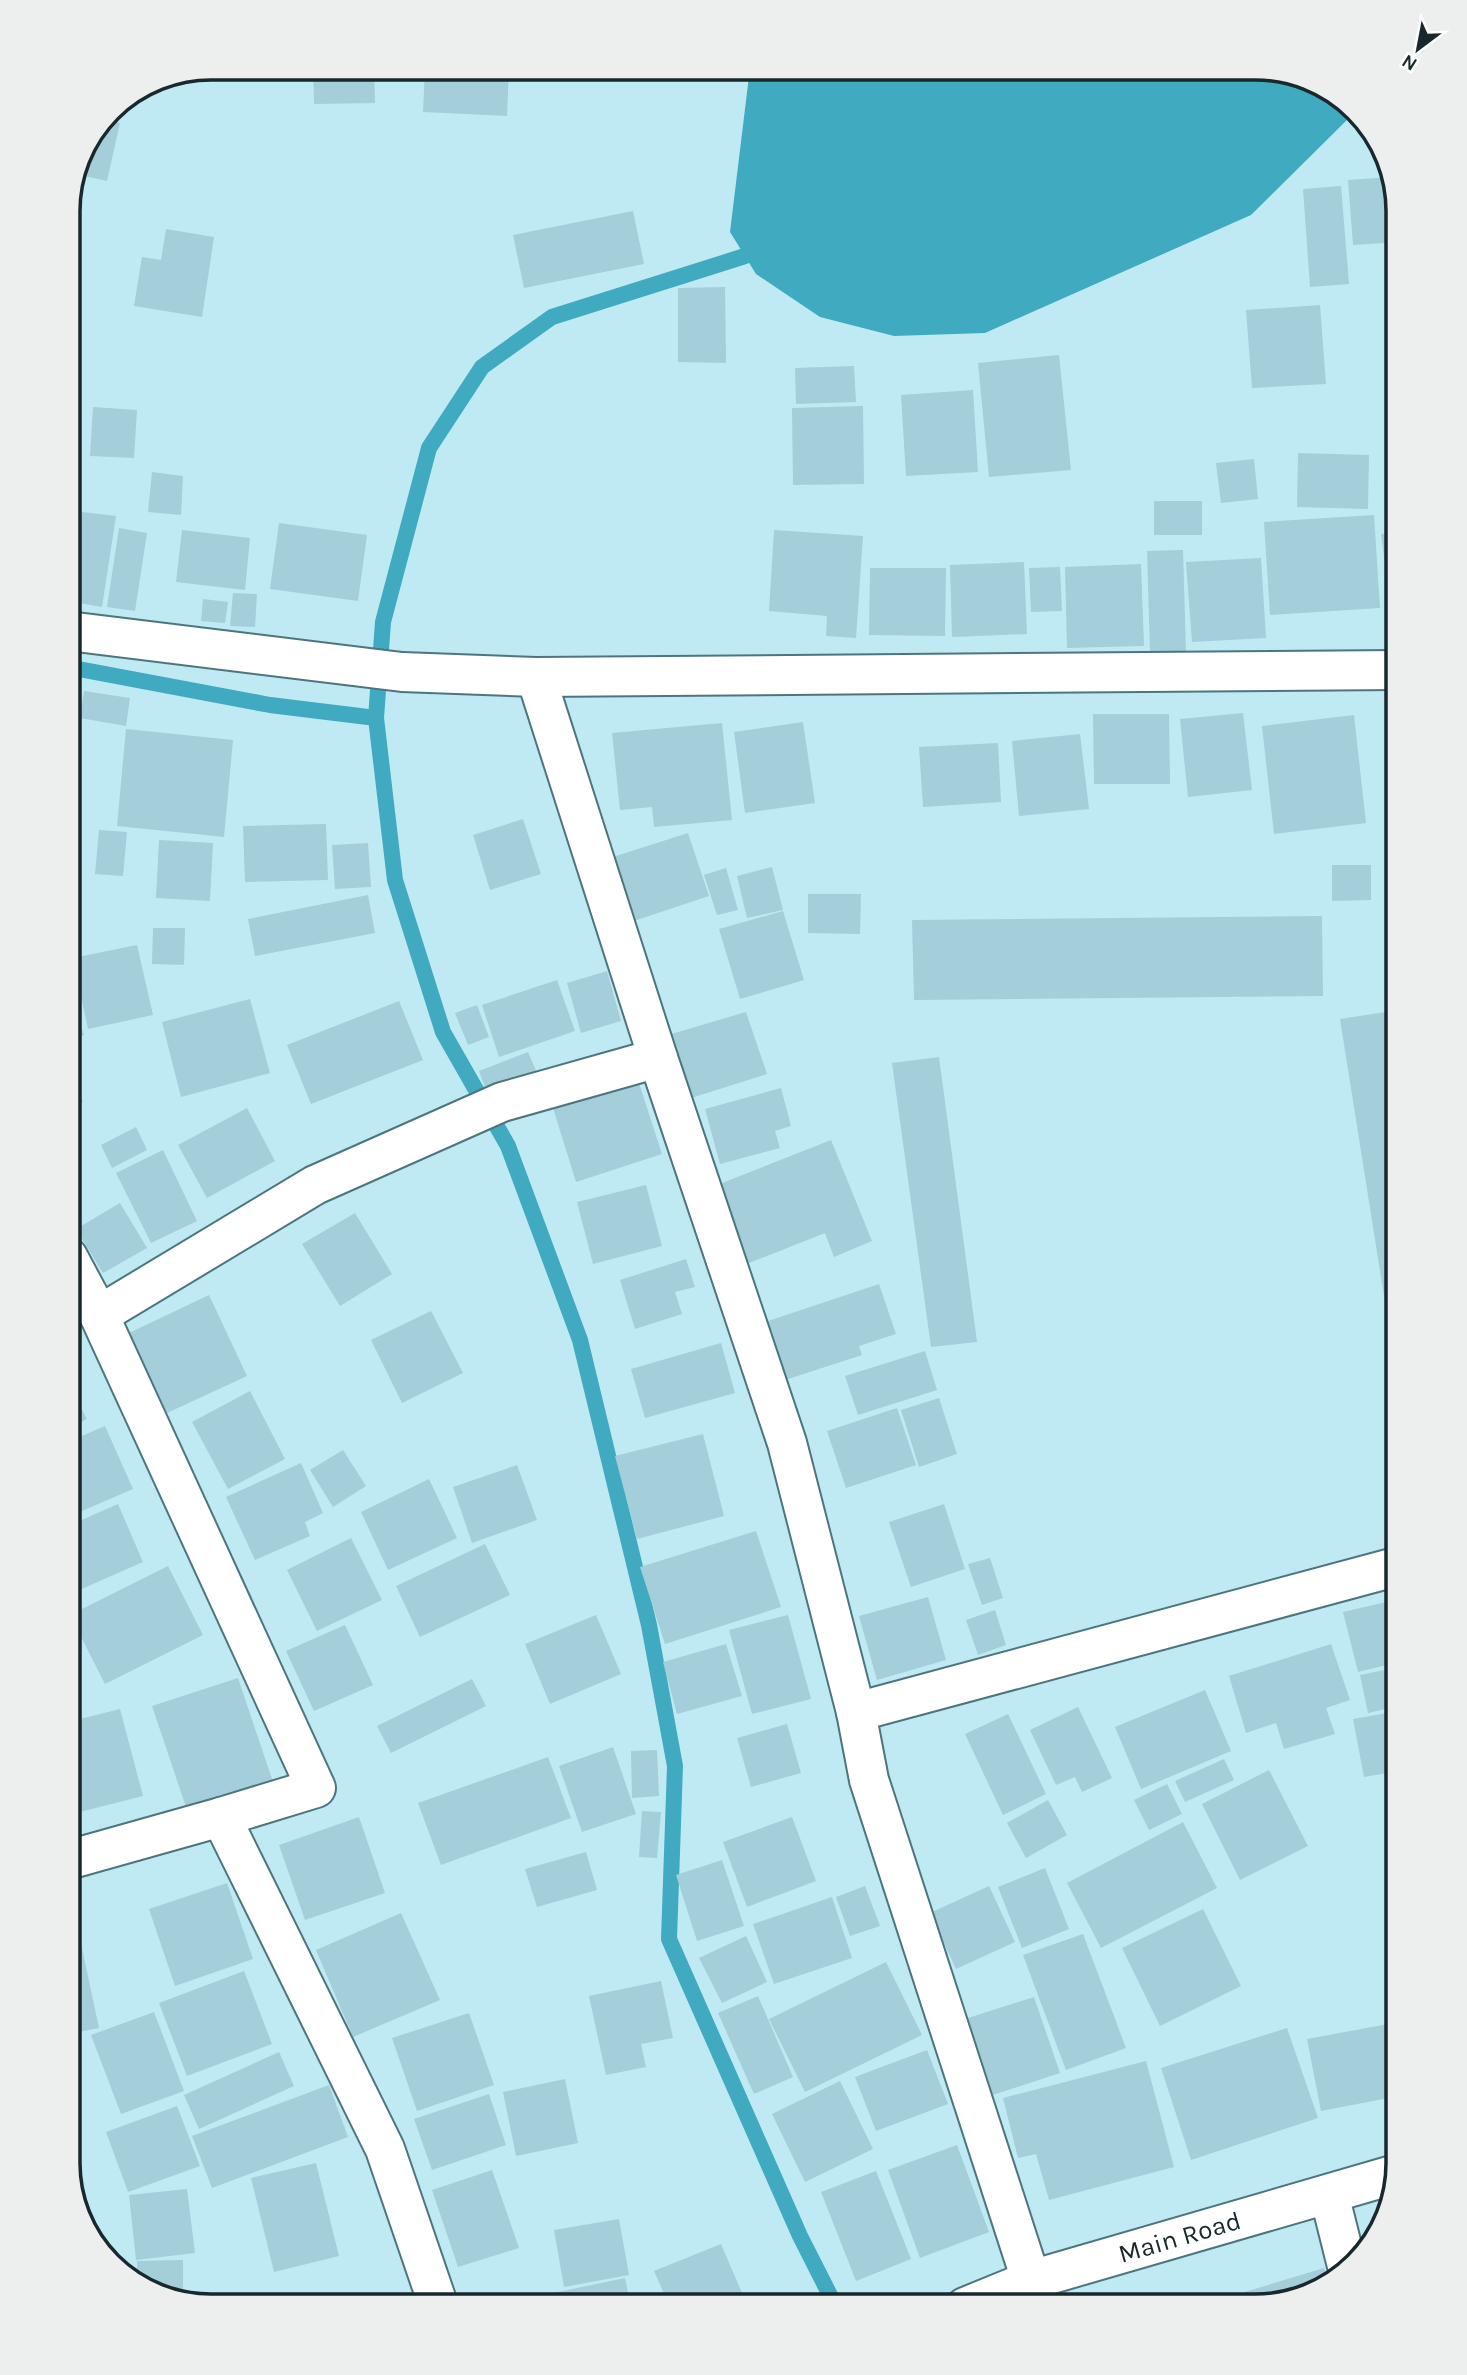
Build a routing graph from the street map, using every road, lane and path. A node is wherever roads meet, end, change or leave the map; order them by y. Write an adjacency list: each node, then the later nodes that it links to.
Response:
1 (81, 633): 3 (street)
2 (1386, 670): 3 (street)
3 (536, 677): 4 (street)
4 (658, 1058): 6 (street); 8 (street)
5 (80, 1280): 6 (street)
6 (99, 1315): 9 (street)
7 (1386, 1569): 8 (street)
8 (856, 1712): 14 (street)
9 (221, 1816): 10 (street); 15 (street)
10 (80, 1857)
11 (1385, 2177): 12 (street, Main Road)
12 (1329, 2194): 13 (street); 14 (street, Main Road)
13 (1345, 2259)
14 (1031, 2280): 16 (street, Main Road)
15 (435, 2294)
16 (997, 2294)

